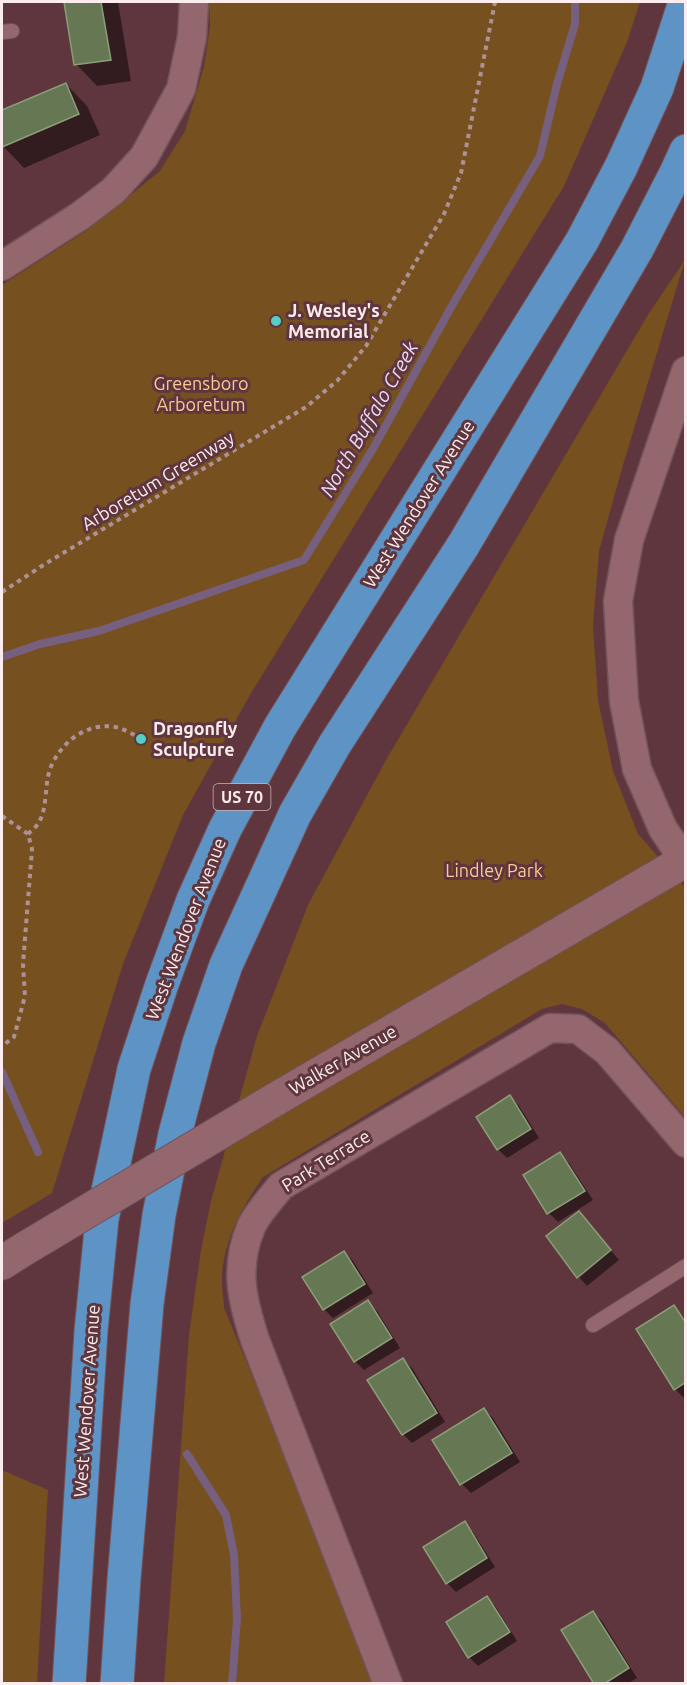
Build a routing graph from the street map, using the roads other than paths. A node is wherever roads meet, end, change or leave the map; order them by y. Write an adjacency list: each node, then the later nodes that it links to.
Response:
1 (194, 2): 4 (street)
2 (685, 2): 11 (highway, West Wendover Avenue / US 70)
3 (686, 151): 12 (highway, US 70)
4 (2, 266)
5 (686, 370): 6 (street)
6 (685, 861): 8 (street, Walker Avenue, bridge)
7 (686, 1143): 13 (street, Park Terrace)
8 (13, 1256)
9 (686, 1266): 10 (lane)
10 (593, 1325)
11 (69, 1683)
12 (117, 1683)
13 (388, 1683)

